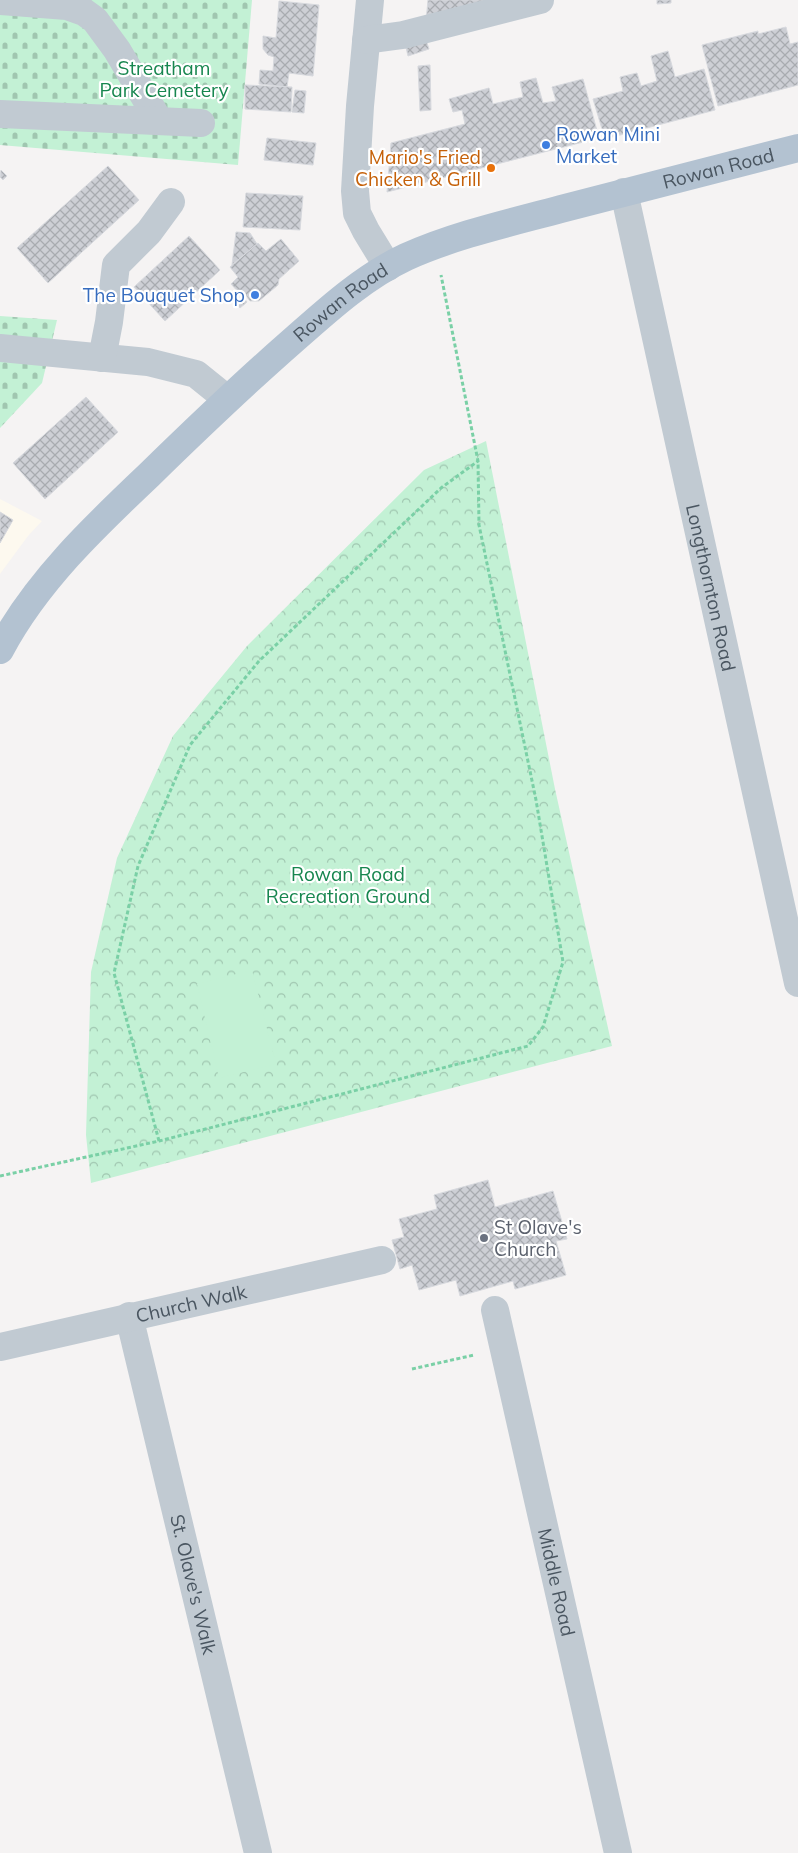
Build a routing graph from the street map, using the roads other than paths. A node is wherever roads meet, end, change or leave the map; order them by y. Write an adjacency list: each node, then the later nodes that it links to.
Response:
1 (0, 0): 6 (street)
2 (370, 0): 4 (street)
3 (540, 0): 4 (street)
4 (366, 40): 11 (street)
5 (0, 114): 6 (street)
6 (159, 120): 7 (street)
7 (201, 123)
8 (798, 148): 9 (main road, Rowan Road)
9 (624, 192): 11 (main road, Rowan Road); 16 (street, Longthornton Road)
10 (171, 202): 13 (street)
11 (388, 267): 14 (main road, Rowan Road)
12 (0, 348): 13 (street)
13 (102, 358): 14 (street)
14 (227, 399): 15 (main road, Rowan Road)
15 (0, 650)
16 (798, 983)
17 (382, 1260): 19 (street, Church Walk)
18 (495, 1310): 22 (street, Middle Road)
19 (129, 1316): 20 (street, Church Walk); 21 (street, St. Olave's Walk)
20 (0, 1347)
21 (258, 1853)
22 (618, 1853)

